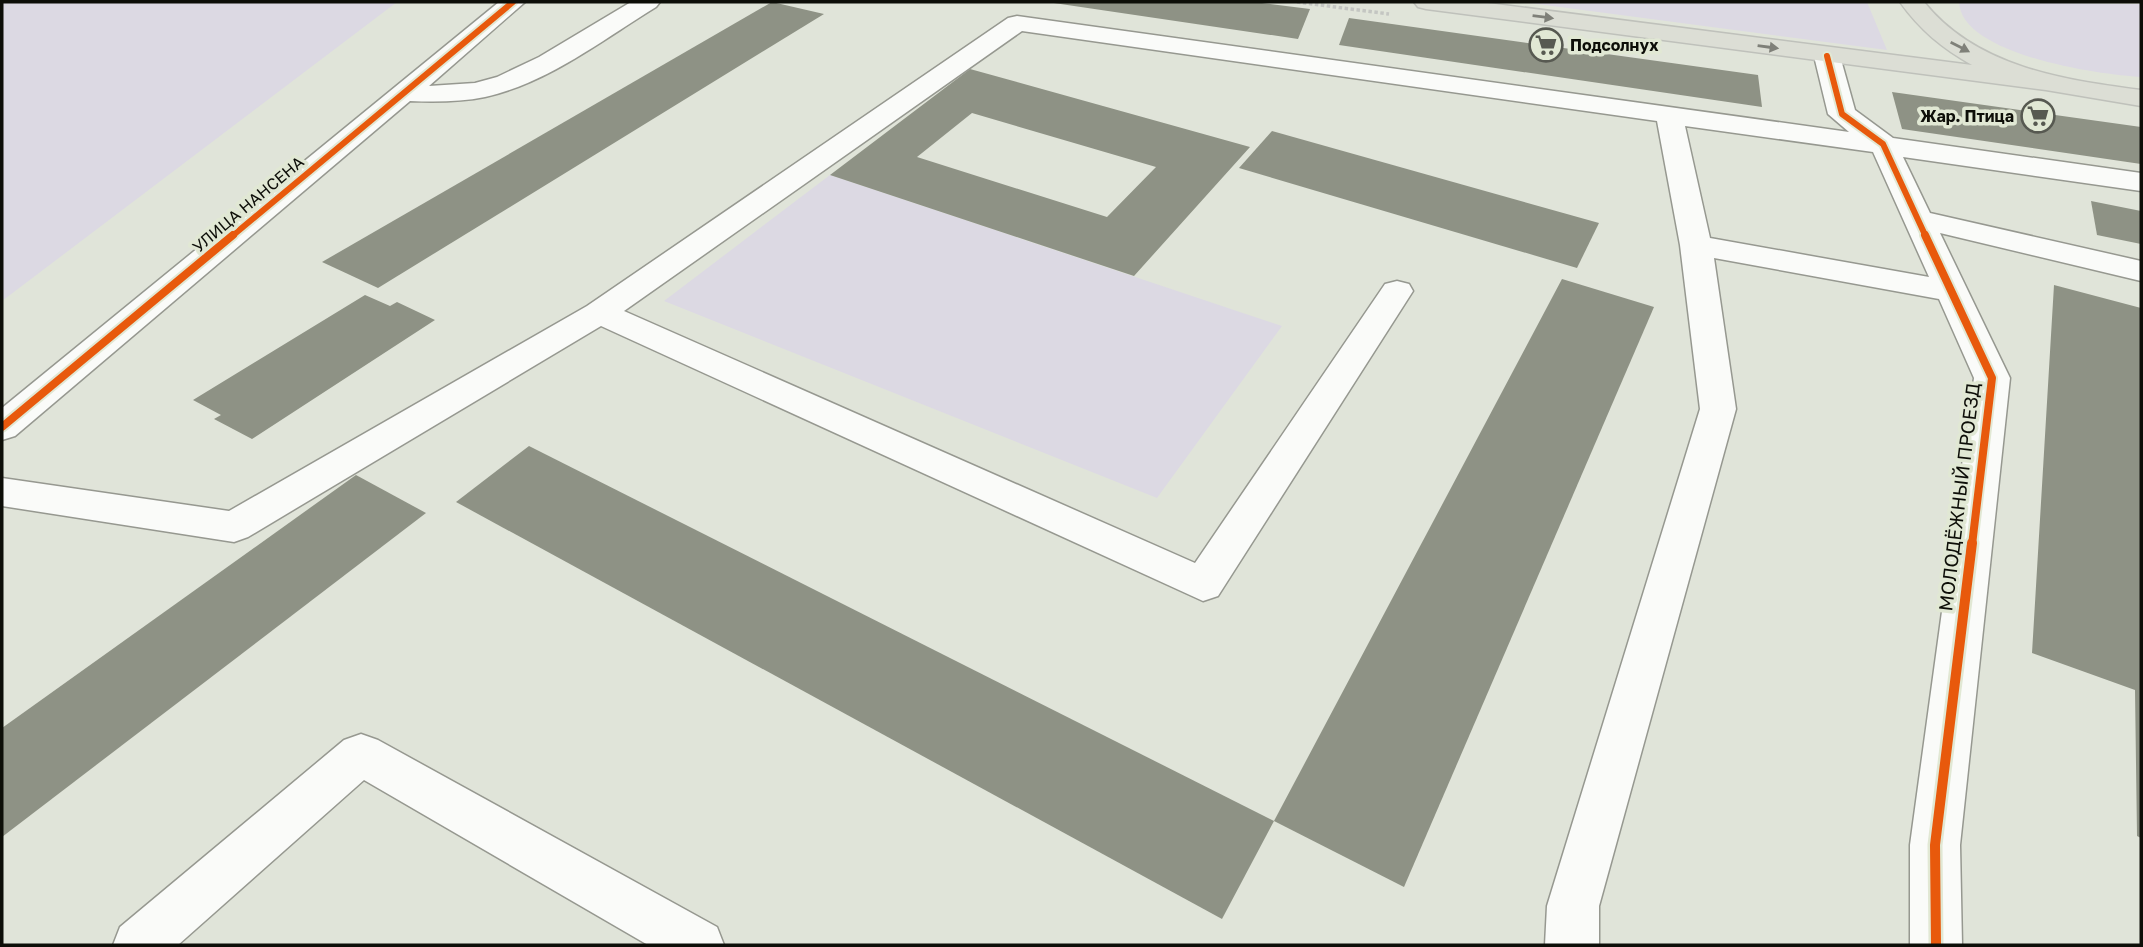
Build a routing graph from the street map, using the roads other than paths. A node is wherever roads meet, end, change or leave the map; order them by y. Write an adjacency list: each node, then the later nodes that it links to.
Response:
1 (513, 2): 7 (street, УЛИЦА НАНСЕНА)
2 (648, 2): 7 (street)
3 (1426, 2): 5 (main road, one-way to 5)
4 (1912, 2): 6 (main road, one-way to 6)
5 (1828, 55): 6 (main road); 10 (street)
6 (2047, 82): 8 (main road)
7 (403, 93): 18 (street, УЛИЦА НАНСЕНА)
8 (2141, 98)
9 (1669, 115): 10 (street); 13 (street); 17 (street)
10 (1884, 144): 11 (street); 12 (street, МОЛОДЁЖНЫЙ ПРОЕЗД)
11 (2141, 182)
12 (1918, 219): 14 (street); 16 (street, МОЛОДЁЖНЫЙ ПРОЕЗД)
13 (1696, 245): 16 (street); 22 (street)
14 (2141, 271)
15 (1397, 291): 17 (street)
16 (1950, 292): 23 (street, МОЛОДЁЖНЫЙ ПРОЕЗД)
17 (599, 313): 19 (street)
18 (2, 427)
19 (2, 492)
20 (139, 945): 21 (street)
21 (698, 945)
22 (1572, 945)
23 (1936, 945)

